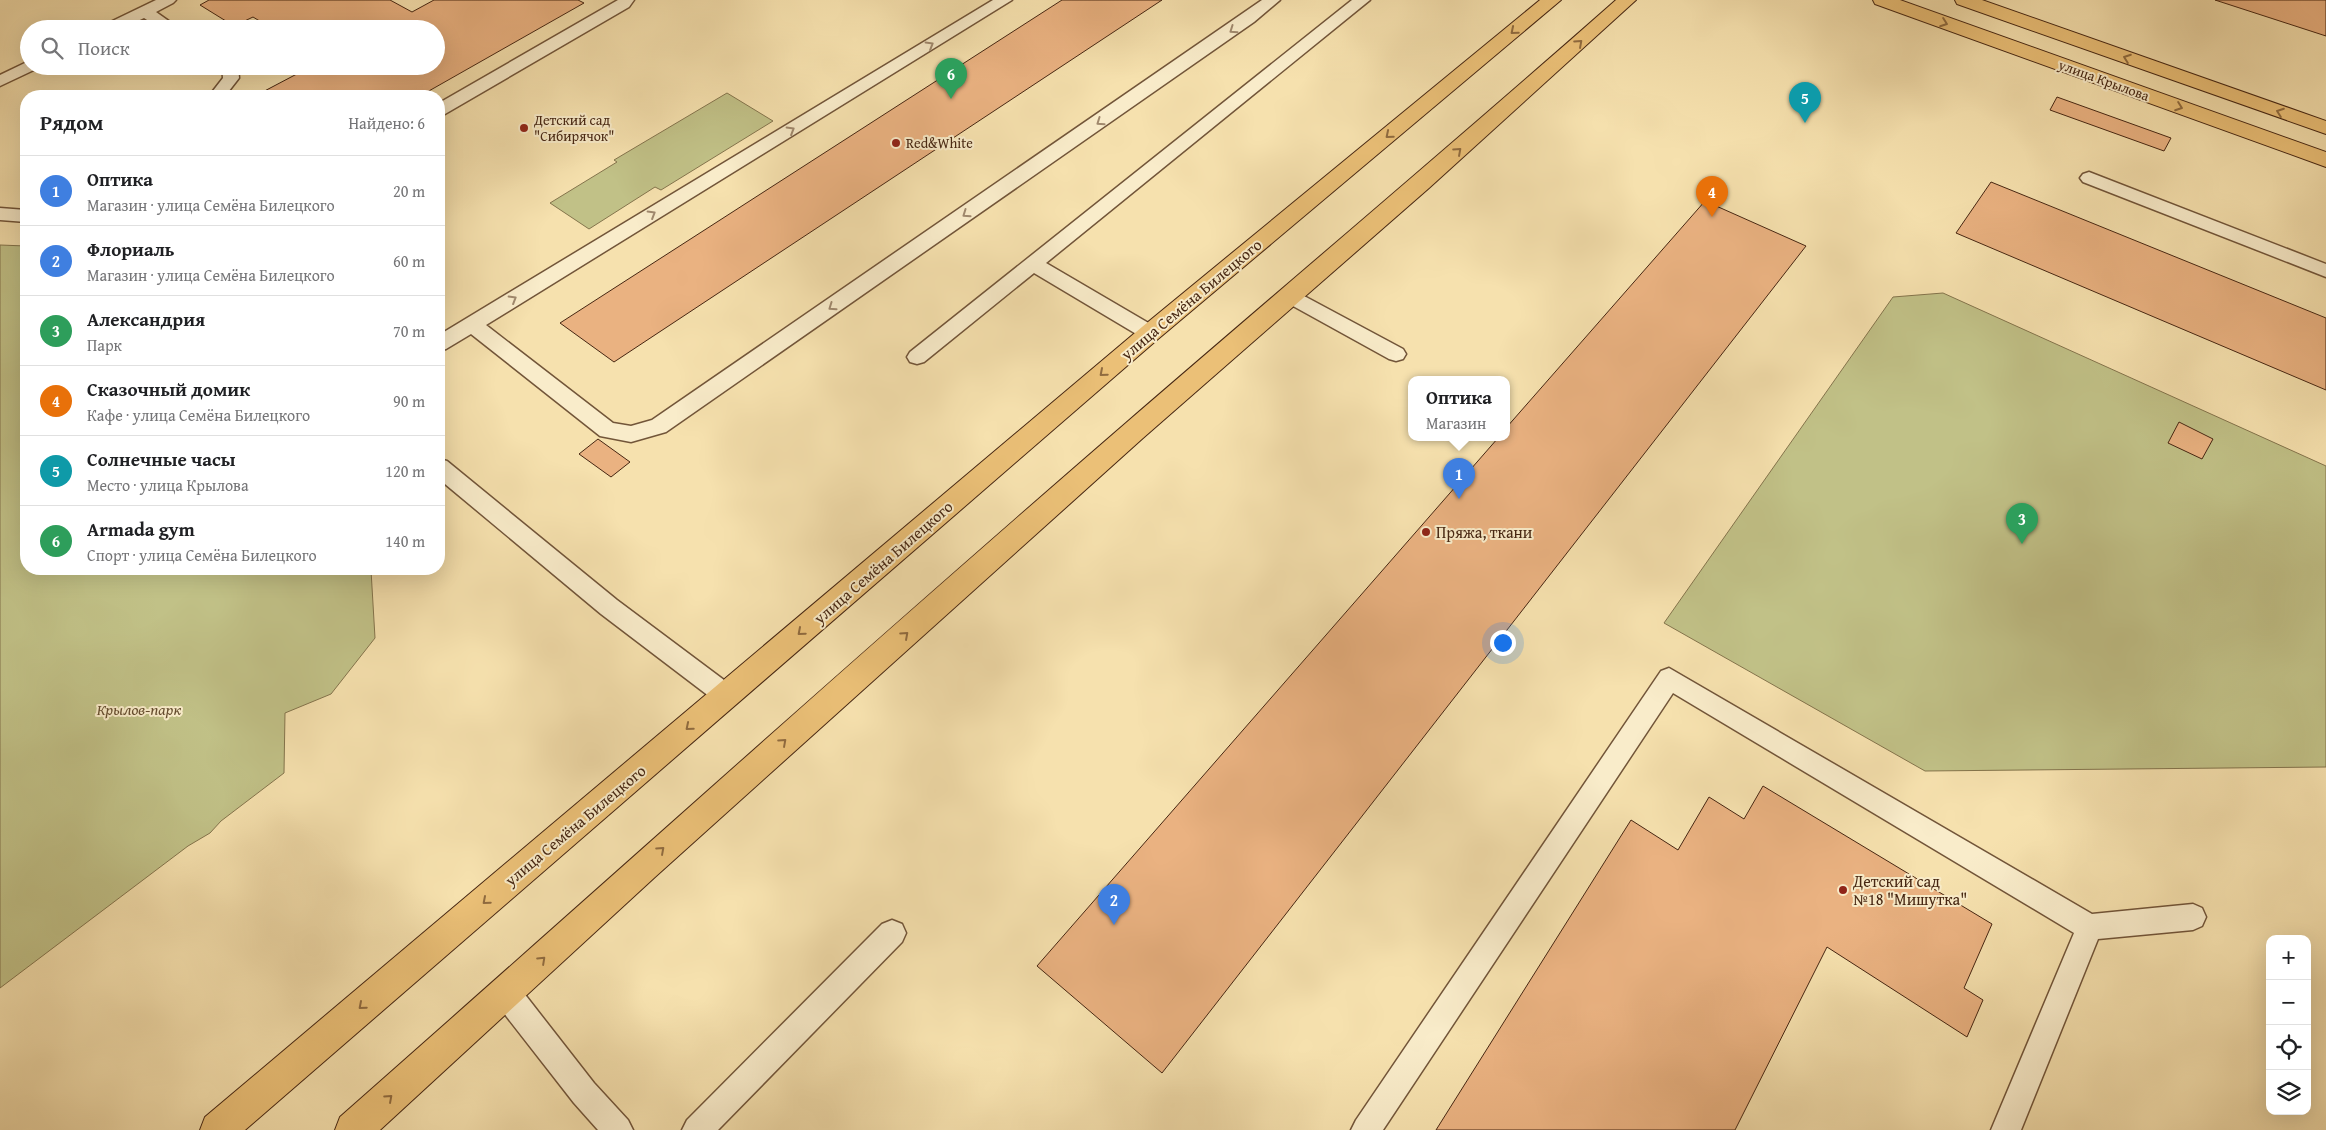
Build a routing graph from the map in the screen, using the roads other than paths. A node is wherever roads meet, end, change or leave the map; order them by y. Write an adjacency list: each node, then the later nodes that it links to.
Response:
1 (168, 0): 10 (lane)
2 (626, 0): 17 (lane)
3 (1004, 0): 26 (lane, one-way to 3)
4 (1272, 0): 26 (lane, one-way to 26)
5 (1362, 0): 23 (lane)
6 (1552, 0): 27 (main road, улица Семёна Билецкого, one-way to 27)
7 (1627, 0): 25 (main road, one-way to 7)
8 (1882, 0): 19 (main road, улица Крылова, one-way to 19)
9 (1964, 0): 18 (main road, улица Крылова, one-way to 9)
10 (144, 11): 11 (lane); 12 (lane)
11 (126, 20)
12 (158, 20)
13 (20, 71): 15 (lane)
14 (231, 75): 16 (lane)
15 (0, 80)
16 (221, 90)
17 (445, 107)
18 (2326, 128)
19 (2326, 160)
20 (2089, 178): 24 (lane)
21 (0, 214): 22 (lane)
22 (20, 216)
23 (1033, 264): 27 (lane); 30 (lane)
24 (2326, 271)
25 (1291, 296): 29 (lane); 36 (main road, one-way to 25)
26 (472, 324): 28 (lane)
27 (1150, 333): 32 (main road, улица Семёна Билецкого, one-way to 32)
28 (445, 340)
29 (1396, 354)
30 (917, 357)
31 (445, 472): 32 (lane)
32 (727, 696): 37 (main road, улица Семёна Билецкого, one-way to 37)
33 (2193, 917): 34 (lane)
34 (2090, 928): 41 (lane); 42 (lane)
35 (892, 933): 40 (lane)
36 (506, 993): 38 (main road, one-way to 36); 39 (lane)
37 (218, 1130)
38 (353, 1130)
39 (618, 1130)
40 (697, 1130)
41 (1366, 1130)
42 (2006, 1130)

